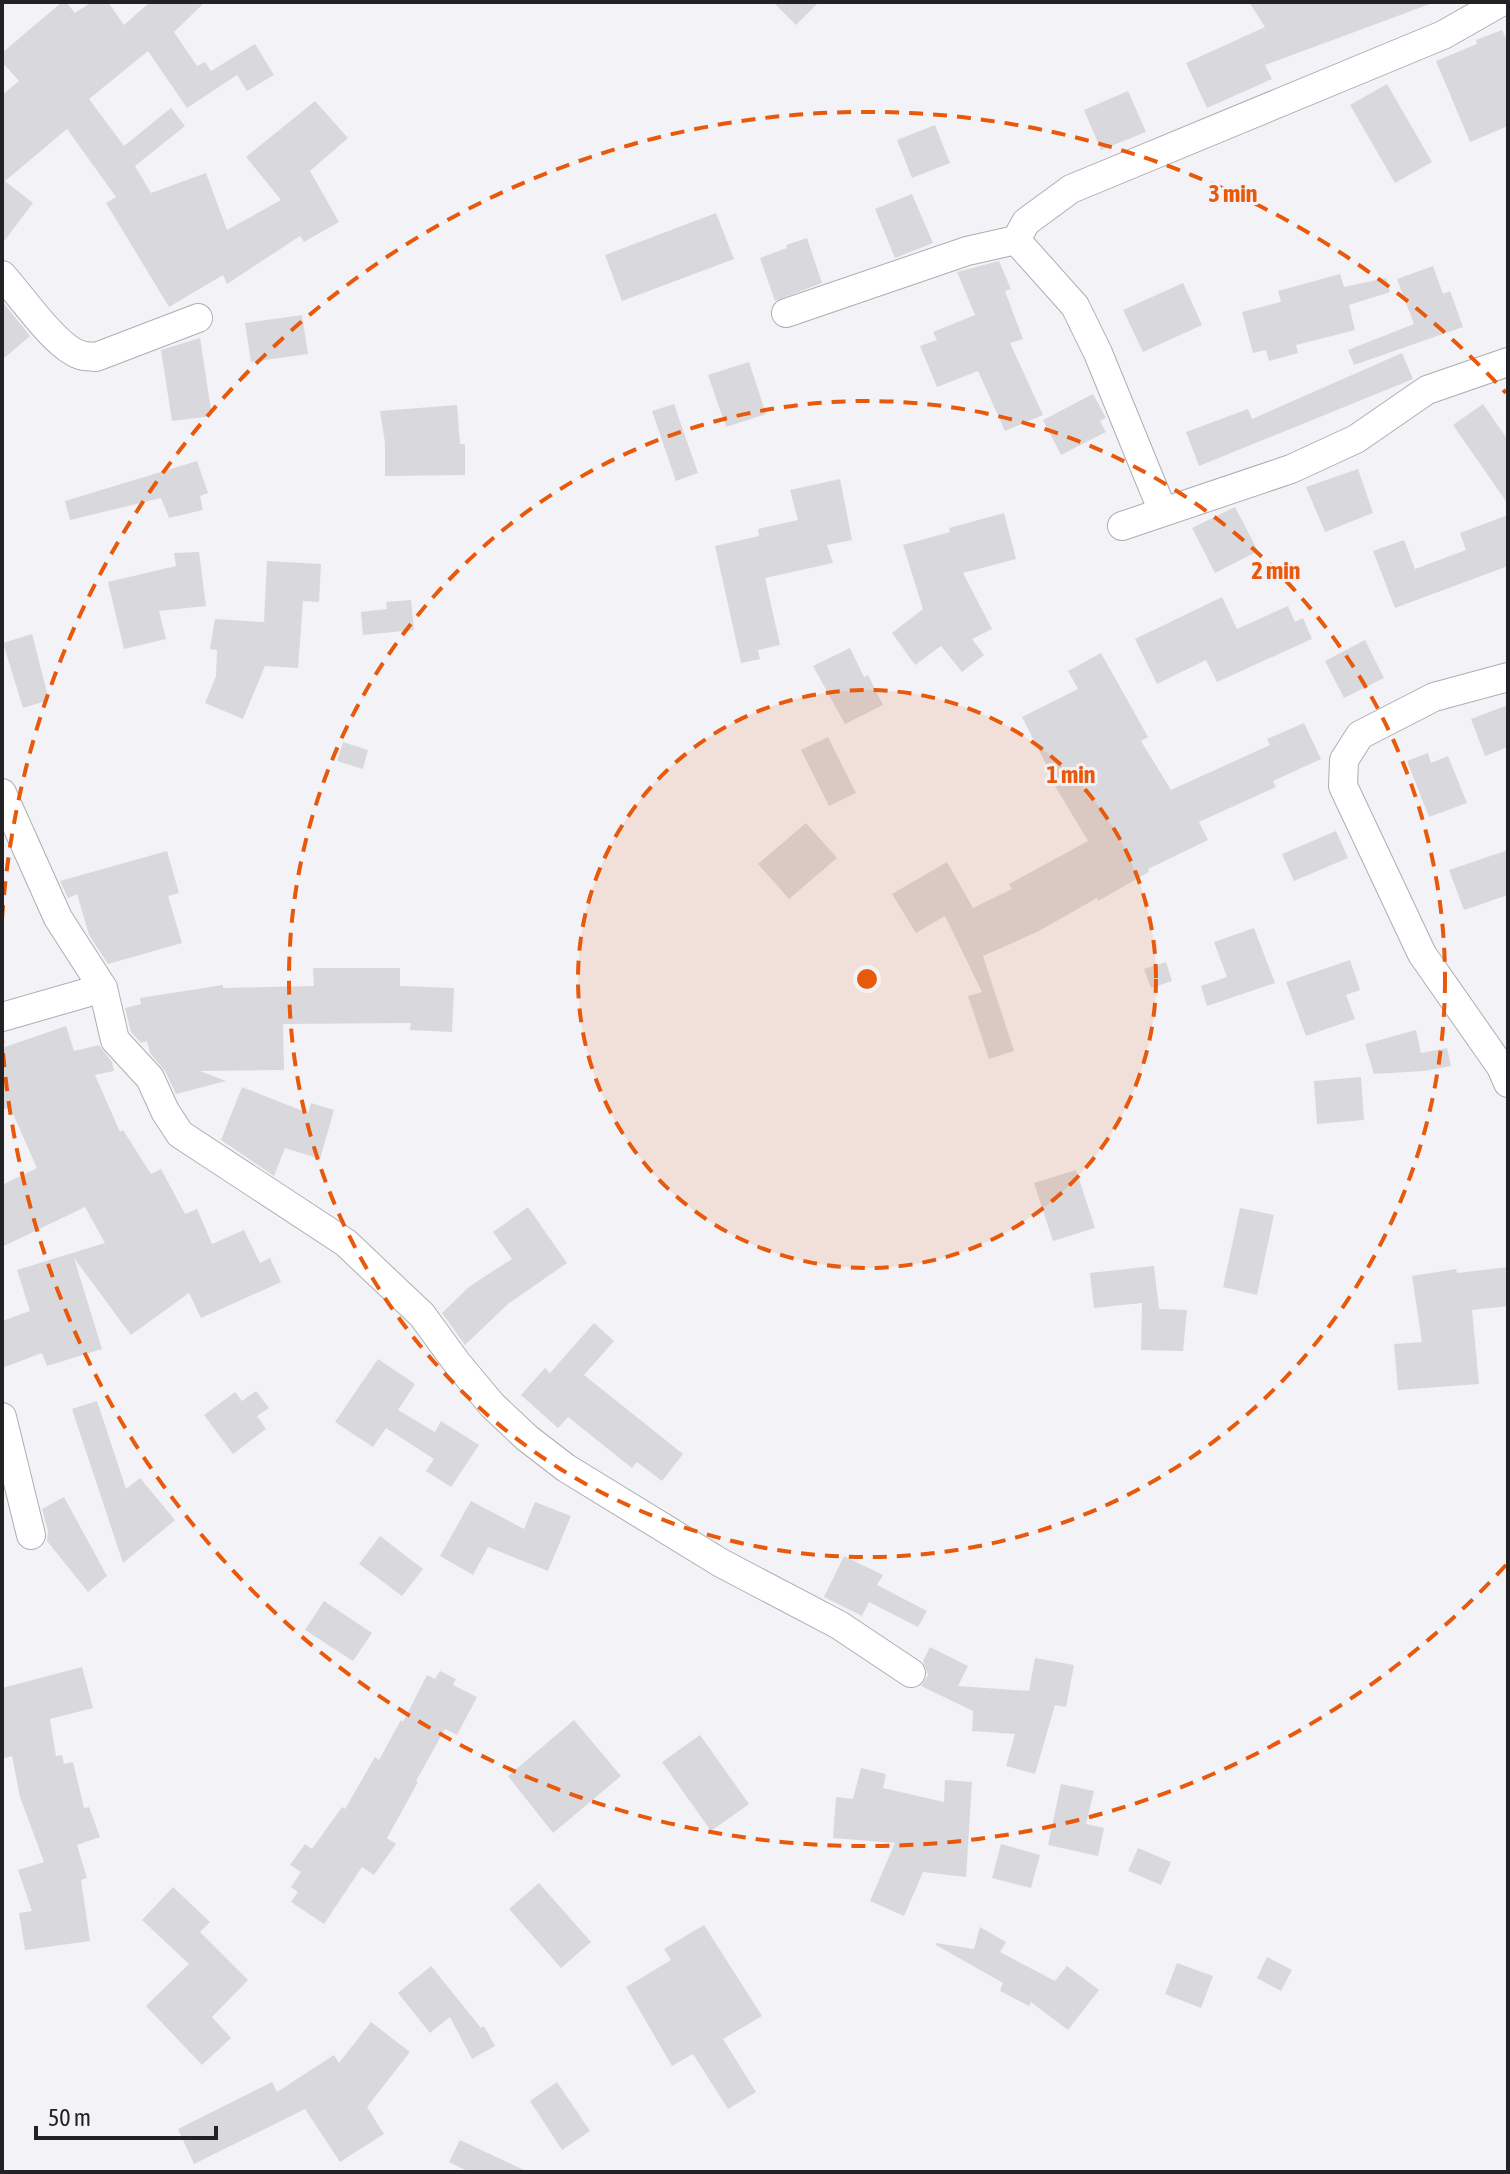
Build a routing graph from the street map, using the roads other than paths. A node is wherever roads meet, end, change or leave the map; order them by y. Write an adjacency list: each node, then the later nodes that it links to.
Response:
1 (1501, 2): 2 (street)
2 (1016, 240): 4 (street); 7 (street)
3 (2, 275): 5 (street)
4 (786, 313)
5 (198, 318)
6 (1508, 362): 7 (street)
7 (1163, 512): 8 (street)
8 (1122, 526)
9 (1508, 677): 13 (street)
10 (2, 793): 11 (street)
11 (103, 988): 12 (street); 16 (street)
12 (2, 1017)
13 (1508, 1083)
14 (2, 1417): 15 (street)
15 (31, 1535)
16 (911, 1673)

